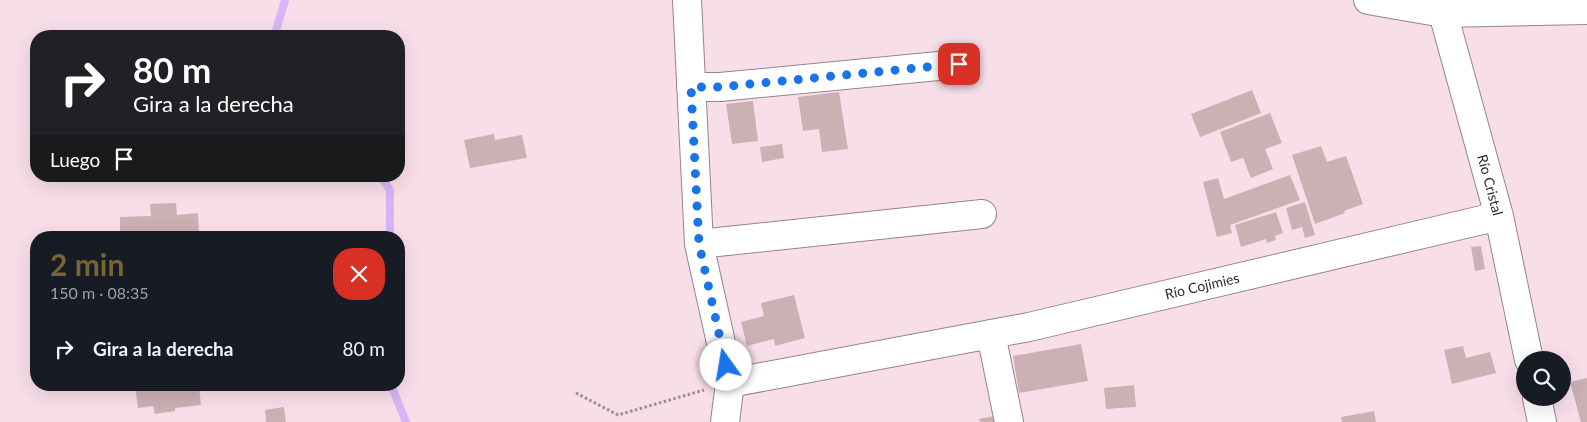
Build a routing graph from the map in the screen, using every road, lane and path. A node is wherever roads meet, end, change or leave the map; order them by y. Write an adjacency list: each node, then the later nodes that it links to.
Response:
1 (686, 0): 7 (street)
2 (1368, 0): 5 (street)
3 (1521, 6): 4 (street); 5 (street)
4 (1587, 10)
5 (1443, 13): 9 (street, Río Cristal)
6 (959, 64): 7 (street)
7 (691, 87): 10 (street)
8 (982, 214): 10 (street)
9 (1499, 216): 11 (street, Río Cojimies); 12 (street, Río Cristal)
10 (699, 244): 13 (street)
11 (991, 334): 13 (street, Río Cojimies); 17 (street)
12 (1527, 351)
13 (730, 383): 14 (path); 16 (street)
14 (576, 393)
15 (1539, 406): 18 (street)
16 (725, 422)
17 (1009, 422)
18 (1542, 422)

